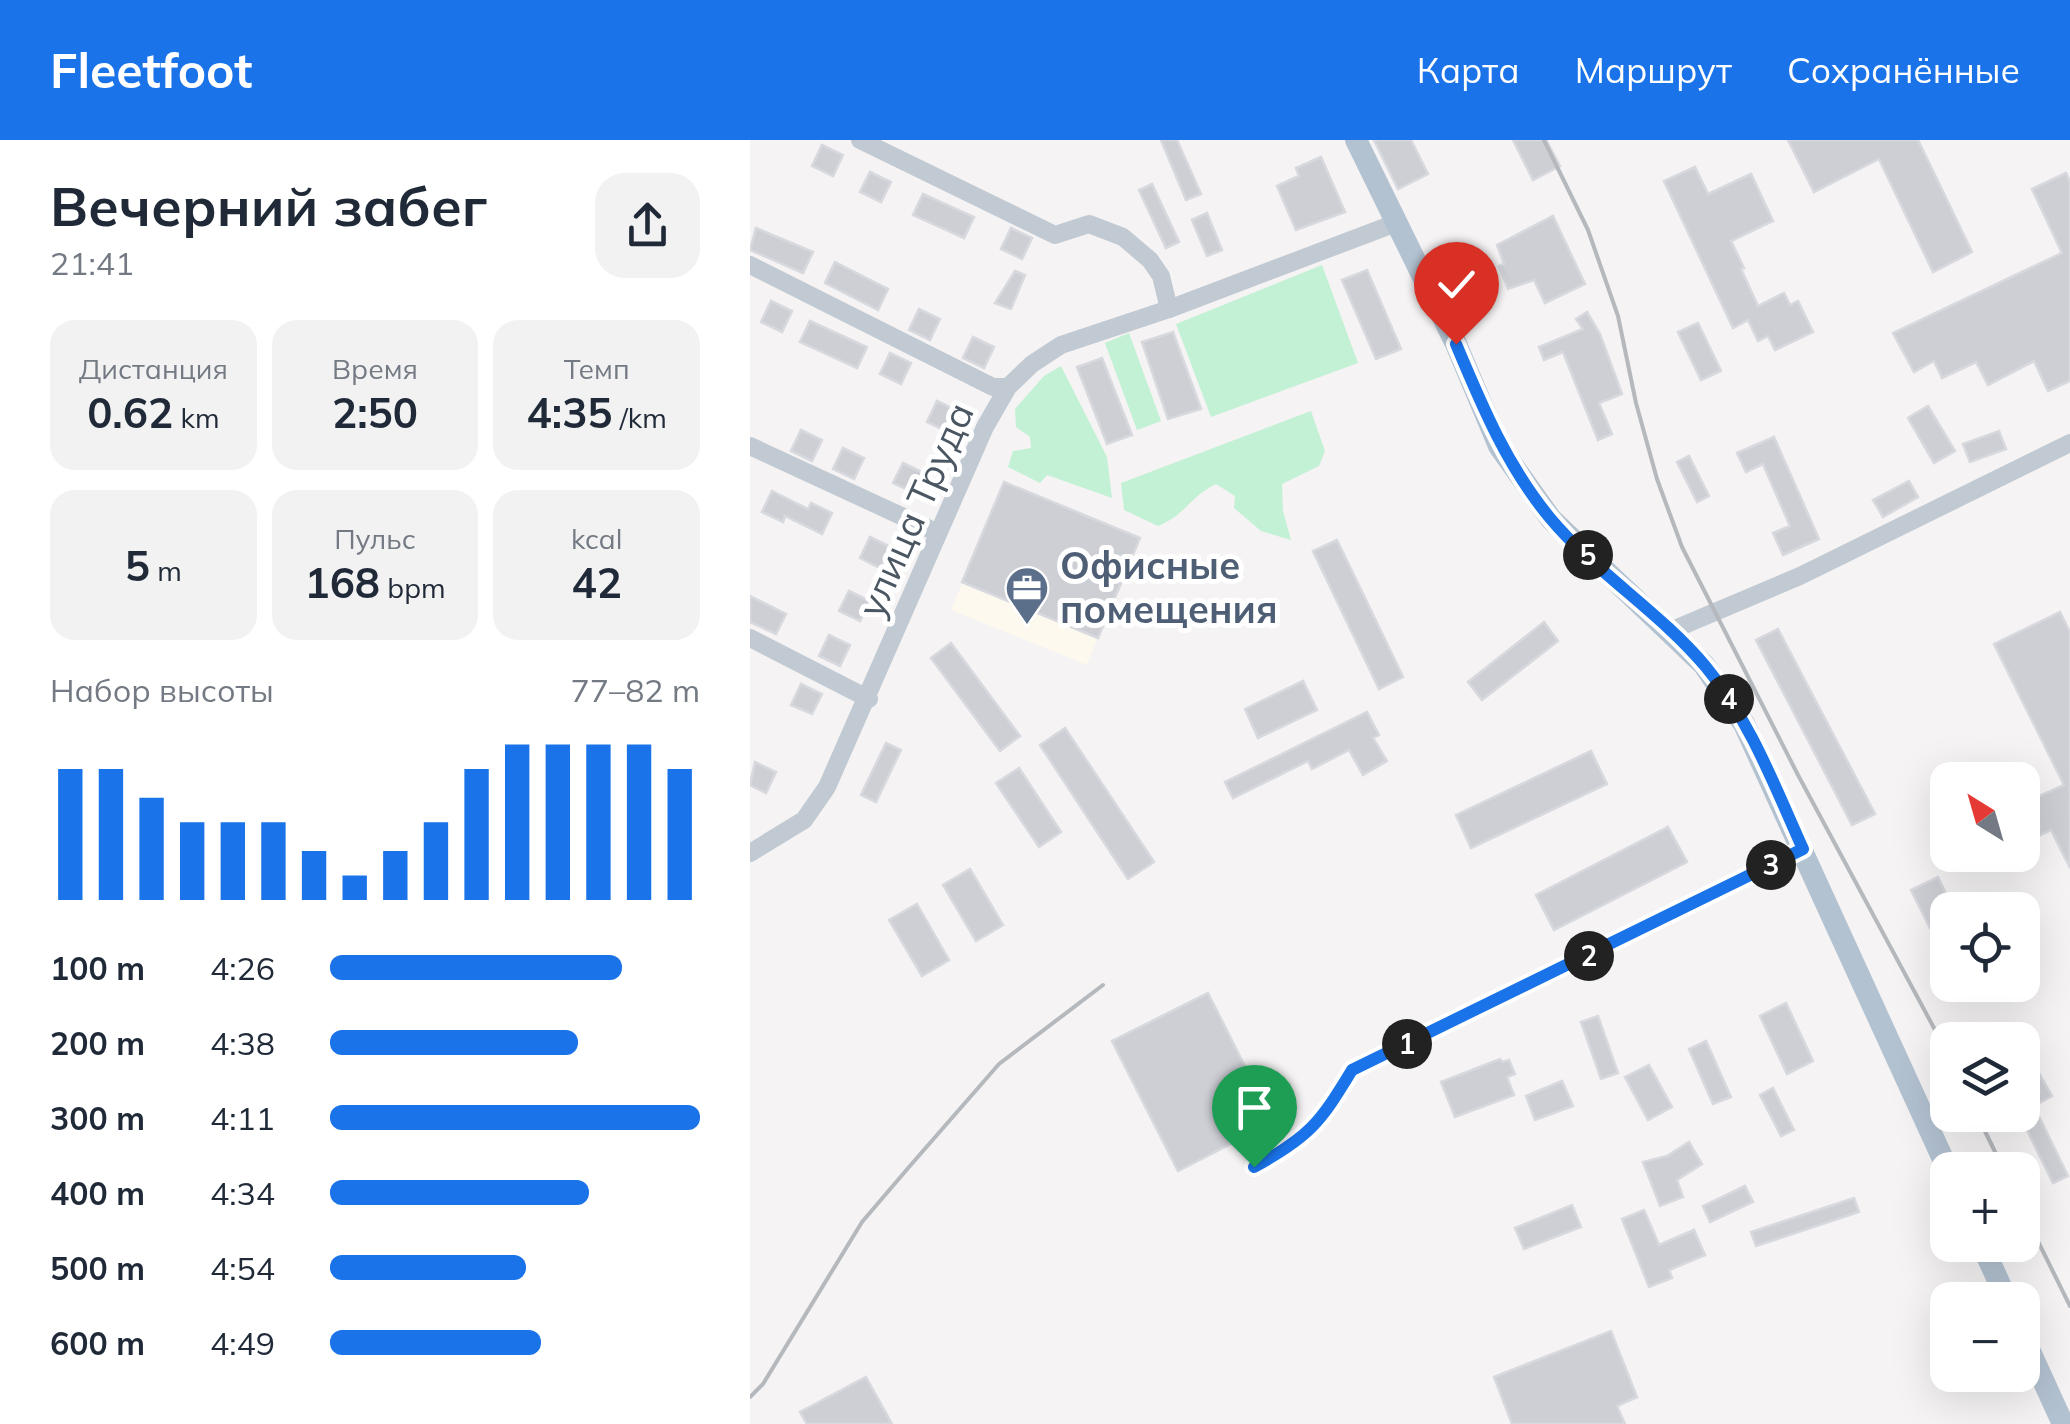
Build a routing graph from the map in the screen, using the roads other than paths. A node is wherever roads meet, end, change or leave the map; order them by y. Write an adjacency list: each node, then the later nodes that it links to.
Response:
1 (860, 140): 5 (street)
2 (1356, 140): 3 (main road)
3 (1396, 223): 5 (street, улица Труда); 10 (main road)
4 (750, 265): 6 (street)
5 (1169, 309): 6 (street, улица Труда)
6 (1008, 387): 9 (street, улица Труда)
7 (2070, 443): 10 (street)
8 (750, 446): 9 (street)
9 (938, 533): 12 (street, улица Труда)
10 (1670, 631): 14 (main road)
11 (750, 638): 12 (street)
12 (869, 699): 13 (street, улица Труда)
13 (754, 847)
14 (1803, 849): 15 (main road); 16 (street)
15 (1940, 1152)
16 (1254, 1167)
17 (2040, 1374): 18 (main road)
18 (2063, 1424)

